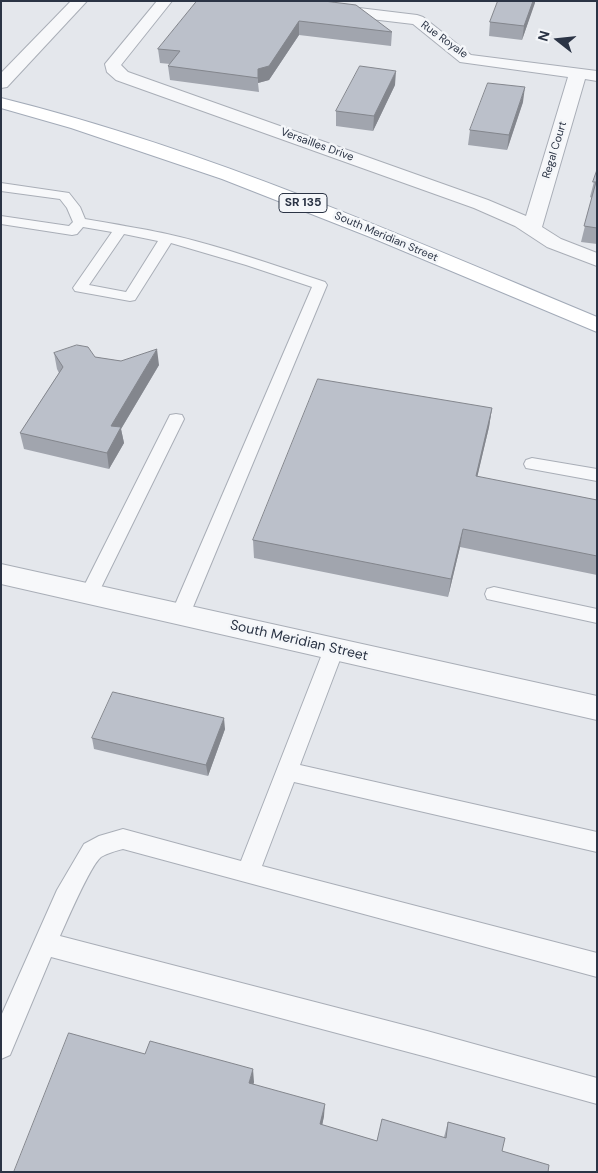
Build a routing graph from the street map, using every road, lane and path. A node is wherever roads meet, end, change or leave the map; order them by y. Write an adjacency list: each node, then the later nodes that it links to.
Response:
1 (80, 1): 6 (street)
2 (165, 1): 14 (street, Versailles Drive)
3 (261, 1): 4 (street, Rue Royale)
4 (578, 73): 5 (street, Rue Royale); 14 (street, Regal Court)
5 (597, 76)
6 (1, 83)
7 (1, 103): 17 (main road, South Meridian Street / SR 135)
8 (10, 190): 11 (lane)
9 (30, 212): 12 (lane)
10 (1, 220): 12 (lane)
11 (80, 222): 12 (lane); 13 (lane)
12 (20, 223)
13 (121, 228): 15 (lane); 15 (lane)
14 (532, 228): 16 (street, Versailles Drive)
15 (167, 238): 24 (lane)
16 (597, 260)
17 (597, 325)
18 (176, 419): 22 (lane)
19 (532, 464): 20 (lane)
20 (597, 475)
21 (1, 574): 22 (street, South Meridian Street)
22 (88, 594): 24 (street, South Meridian Street)
23 (494, 594): 25 (lane)
24 (181, 614): 26 (street, South Meridian Street)
25 (597, 616)
26 (334, 649): 27 (street, South Meridian Street); 28 (lane)
27 (597, 708)
28 (288, 771): 29 (lane); 30 (lane)
29 (597, 842)
30 (248, 873): 31 (lane); 32 (lane)
31 (45, 944): 33 (lane); 34 (lane)
32 (597, 965)
33 (1, 1046)
34 (597, 1091)

